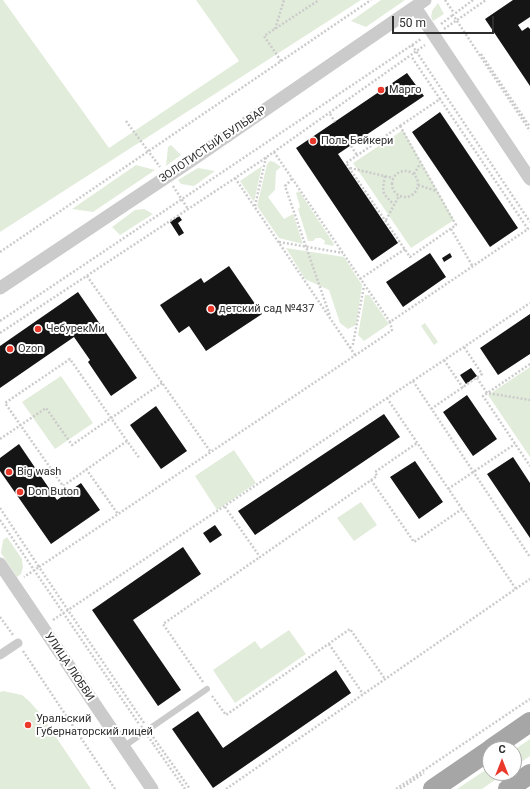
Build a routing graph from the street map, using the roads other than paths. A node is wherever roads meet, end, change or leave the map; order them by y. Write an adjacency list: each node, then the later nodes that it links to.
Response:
1 (420, 4): 2 (street); 3 (street, ЗОЛОТИСТЫЙ БУЛЬВАР)
2 (530, 178)
3 (0, 288)
4 (0, 564): 10 (street, УЛИЦА ЛЮБВИ)
5 (18, 643): 6 (street)
6 (0, 655)
7 (207, 689): 10 (lane)
8 (530, 722): 9 (main road)
9 (503, 741)
10 (123, 747): 13 (street, УЛИЦА ЛЮБВИ)
11 (482, 755): 14 (main road)
12 (530, 774): 15 (main road)
13 (152, 789)
14 (433, 789)
15 (508, 789)

